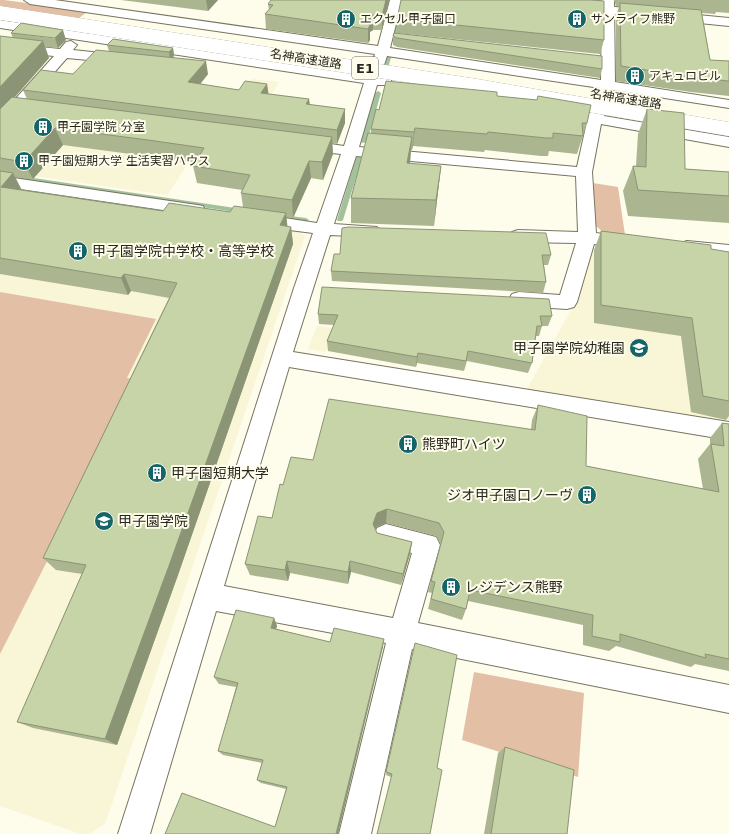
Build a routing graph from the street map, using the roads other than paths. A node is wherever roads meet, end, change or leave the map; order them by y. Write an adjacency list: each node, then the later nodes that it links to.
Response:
1 (30, 0): 4 (main road)
2 (396, 0): 15 (main road)
3 (0, 3): 30 (main road, 名神高速道路 / E1)
4 (72, 3): 5 (main road)
5 (109, 4): 9 (main road); 13 (main road); 14 (main road)
6 (608, 5): 7 (main road); 10 (main road); 20 (main road)
7 (561, 6)
8 (0, 13): 33 (main road, 名神高速道路 / E1, bridge)
9 (264, 22): 12 (main road); 13 (main road)
10 (729, 22)
11 (0, 24): 14 (main road)
12 (279, 24)
13 (255, 32): 15 (main road)
14 (79, 35): 17 (main road); 22 (main road)
15 (387, 40): 22 (main road); 23 (main road)
16 (0, 47): 17 (main road)
17 (64, 53): 19 (main road); 28 (main road)
18 (593, 59): 20 (main road)
19 (134, 61)
20 (608, 61): 23 (main road)
21 (219, 70): 22 (main road)
22 (370, 84): 24 (main road); 26 (main road); 36 (main road)
23 (608, 86): 27 (main road); 31 (main road)
24 (398, 91)
25 (482, 101): 26 (main road)
26 (513, 104): 31 (main road)
27 (729, 104)
28 (15, 108): 29 (main road); 32 (main road)
29 (31, 110)
30 (729, 116)
31 (595, 119): 34 (main road); 37 (main road)
32 (0, 125)
33 (729, 129)
34 (729, 142)
35 (288, 143): 36 (main road)
36 (350, 151): 37 (main road); 41 (main road)
37 (584, 172): 44 (main road)
38 (0, 181): 39 (main road)
39 (212, 213)
40 (244, 217): 41 (main road)
41 (322, 229): 42 (main road); 49 (main road)
42 (385, 231)
43 (501, 235): 44 (main road)
44 (587, 238): 45 (main road); 48 (main road)
45 (642, 243)
46 (674, 246): 47 (main road)
47 (729, 251)
48 (503, 298)
49 (282, 358): 50 (main road); 52 (main road)
50 (729, 431)
51 (386, 536): 53 (main road)
52 (207, 596): 53 (main road); 55 (main road)
53 (402, 633): 54 (main road); 56 (main road)
54 (729, 700)
55 (134, 834)
56 (355, 834)

